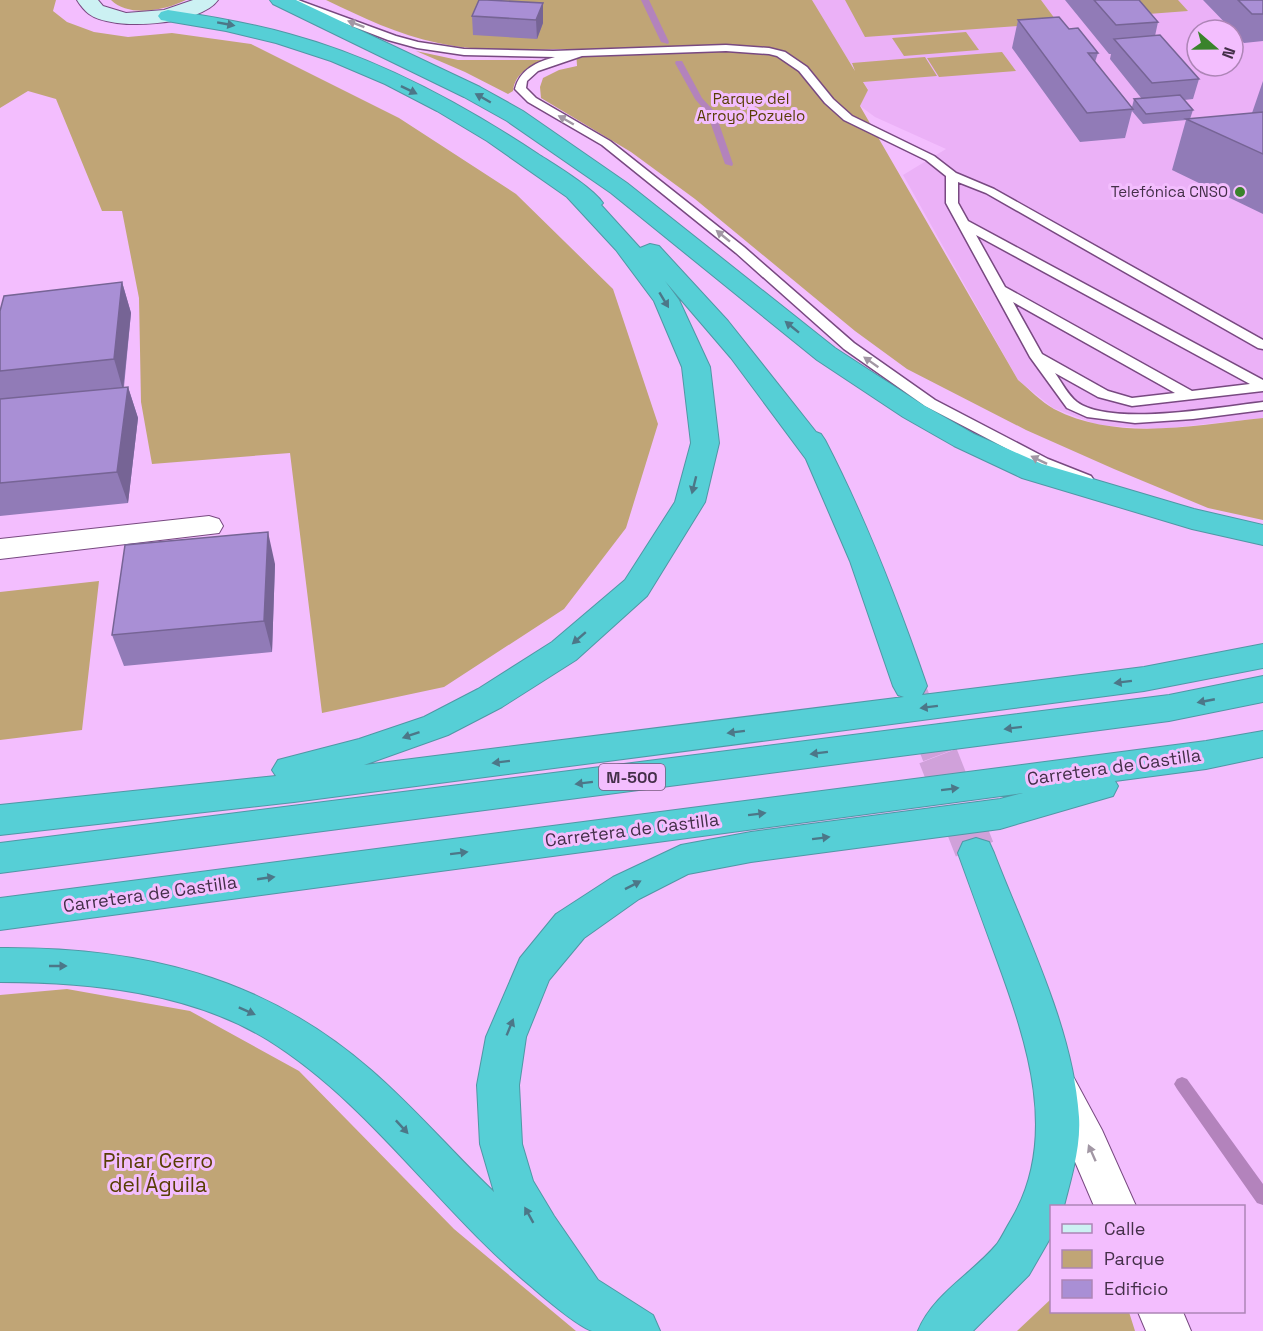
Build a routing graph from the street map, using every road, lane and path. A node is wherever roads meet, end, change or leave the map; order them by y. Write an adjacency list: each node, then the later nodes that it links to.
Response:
1 (87, 0): 5 (main road)
2 (208, 0): 5 (main road)
3 (280, 0): 8 (highway, one-way to 3)
4 (288, 0): 6 (lane, one-way to 4)
5 (168, 16): 9 (highway, one-way to 9)
6 (578, 54): 7 (lane); 18 (lane, one-way to 6)
7 (952, 175): 10 (lane); 12 (lane)
8 (619, 188): 17 (highway); 18 (highway, one-way to 8)
9 (574, 190): 17 (highway); 27 (highway, one-way to 27)
10 (963, 224): 11 (lane); 14 (lane)
11 (999, 289): 13 (lane); 15 (lane)
12 (1263, 345)
13 (1037, 357): 15 (lane); 16 (lane)
14 (1263, 387): 15 (lane)
15 (1189, 395)
16 (1263, 406)
17 (822, 460): 23 (highway)
18 (1192, 519): 20 (highway)
19 (209, 526): 21 (street)
20 (1263, 535)
21 (0, 549)
22 (1263, 656): 28 (highway, M-500, one-way to 28)
23 (910, 686)
24 (1263, 689): 30 (highway, M-500, one-way to 30)
25 (1263, 744): 26 (highway, Carretera de Castilla)
26 (1206, 755): 31 (highway, Carretera de Castilla, one-way to 26); 35 (highway, one-way to 26)
27 (0, 813)
28 (0, 820)
29 (976, 853): 33 (highway)
30 (0, 858)
31 (0, 914)
32 (0, 966): 35 (highway, one-way to 35)
33 (1053, 1077): 34 (street, one-way to 33); 38 (highway)
34 (1115, 1205)
35 (583, 1299): 37 (highway)
36 (1161, 1313): 39 (street)
37 (637, 1331)
38 (941, 1331)
39 (1169, 1331)

